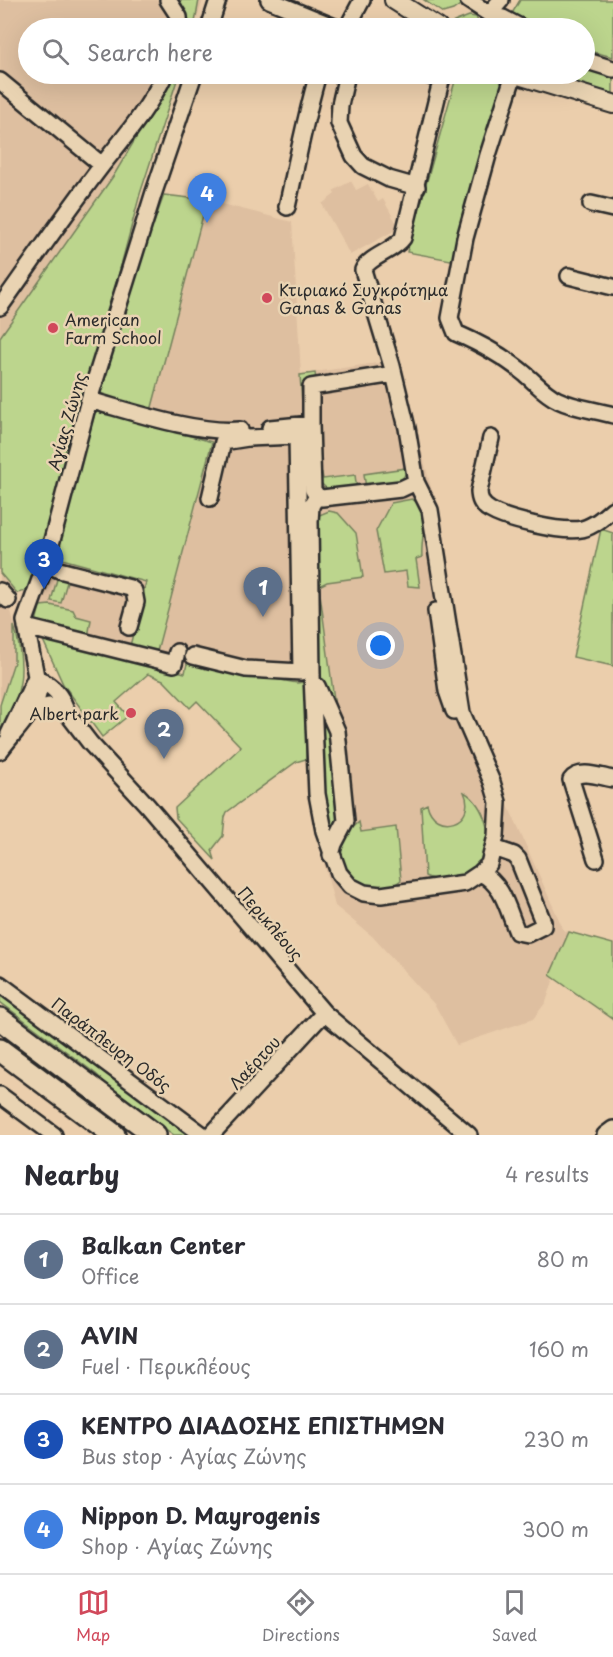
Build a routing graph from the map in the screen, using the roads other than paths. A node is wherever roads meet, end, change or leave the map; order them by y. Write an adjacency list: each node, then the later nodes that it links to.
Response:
1 (168, 0): 9 (street)
2 (218, 0): 10 (street)
3 (269, 0): 11 (street)
4 (362, 0): 12 (street)
5 (394, 0): 13 (main road)
6 (468, 0): 8 (street)
7 (501, 0): 8 (street)
8 (490, 14): 14 (street); 15 (street)
9 (179, 18)
10 (212, 18)
11 (313, 18)
12 (347, 18)
13 (422, 18)
14 (494, 18)
15 (502, 18)
16 (595, 63): 17 (street)
17 (613, 69)
18 (0, 81): 27 (street)
19 (160, 84): 27 (street)
20 (191, 84): 36 (street, Αγίας Ζώνης)
21 (315, 84): 30 (street)
22 (345, 84): 28 (street)
23 (441, 84): 28 (street)
24 (511, 84): 37 (street)
25 (547, 84): 26 (main road)
26 (613, 104)
27 (102, 165): 34 (street)
28 (417, 187): 35 (street)
29 (591, 204): 31 (street)
30 (287, 207)
31 (613, 208)
32 (569, 276): 33 (street)
33 (613, 287)
34 (0, 306)
35 (394, 374): 38 (street); 40 (street)
36 (89, 400): 38 (street); 44 (street, Αγίας Ζώνης)
37 (613, 415)
38 (311, 424): 41 (street)
39 (491, 438): 43 (street)
40 (416, 482): 41 (street); 55 (street)
41 (316, 496): 49 (street)
42 (210, 498): 48 (street)
43 (613, 508)
44 (46, 563): 45 (street, Αγίας Ζώνης); 46 (street)
45 (26, 627): 47 (street); 50 (street, Αγίας Ζώνης)
46 (129, 627)
47 (177, 652)
48 (193, 656)
49 (312, 675): 56 (street); 56 (street)
50 (36, 677): 51 (street, Περικλέους); 52 (street); 53 (street)
51 (63, 710): 52 (street); 60 (street, Περικλέους)
52 (32, 711): 53 (street)
53 (2, 748)
54 (613, 779): 57 (street)
55 (494, 848): 58 (street); 58 (street)
56 (331, 855): 58 (street)
57 (596, 858)
58 (480, 873)
59 (0, 984): 68 (street, Παράπλευρη Οδός)
60 (324, 1013): 69 (street, Λαέρτου); 70 (street, Περικλέους)
61 (0, 1019): 67 (highway)
62 (0, 1050): 66 (highway)
63 (0, 1095): 65 (street)
64 (613, 1129): 71 (street)
65 (54, 1135)
66 (114, 1135)
67 (155, 1135)
68 (202, 1135)
69 (211, 1135)
70 (469, 1135)
71 (605, 1135)

